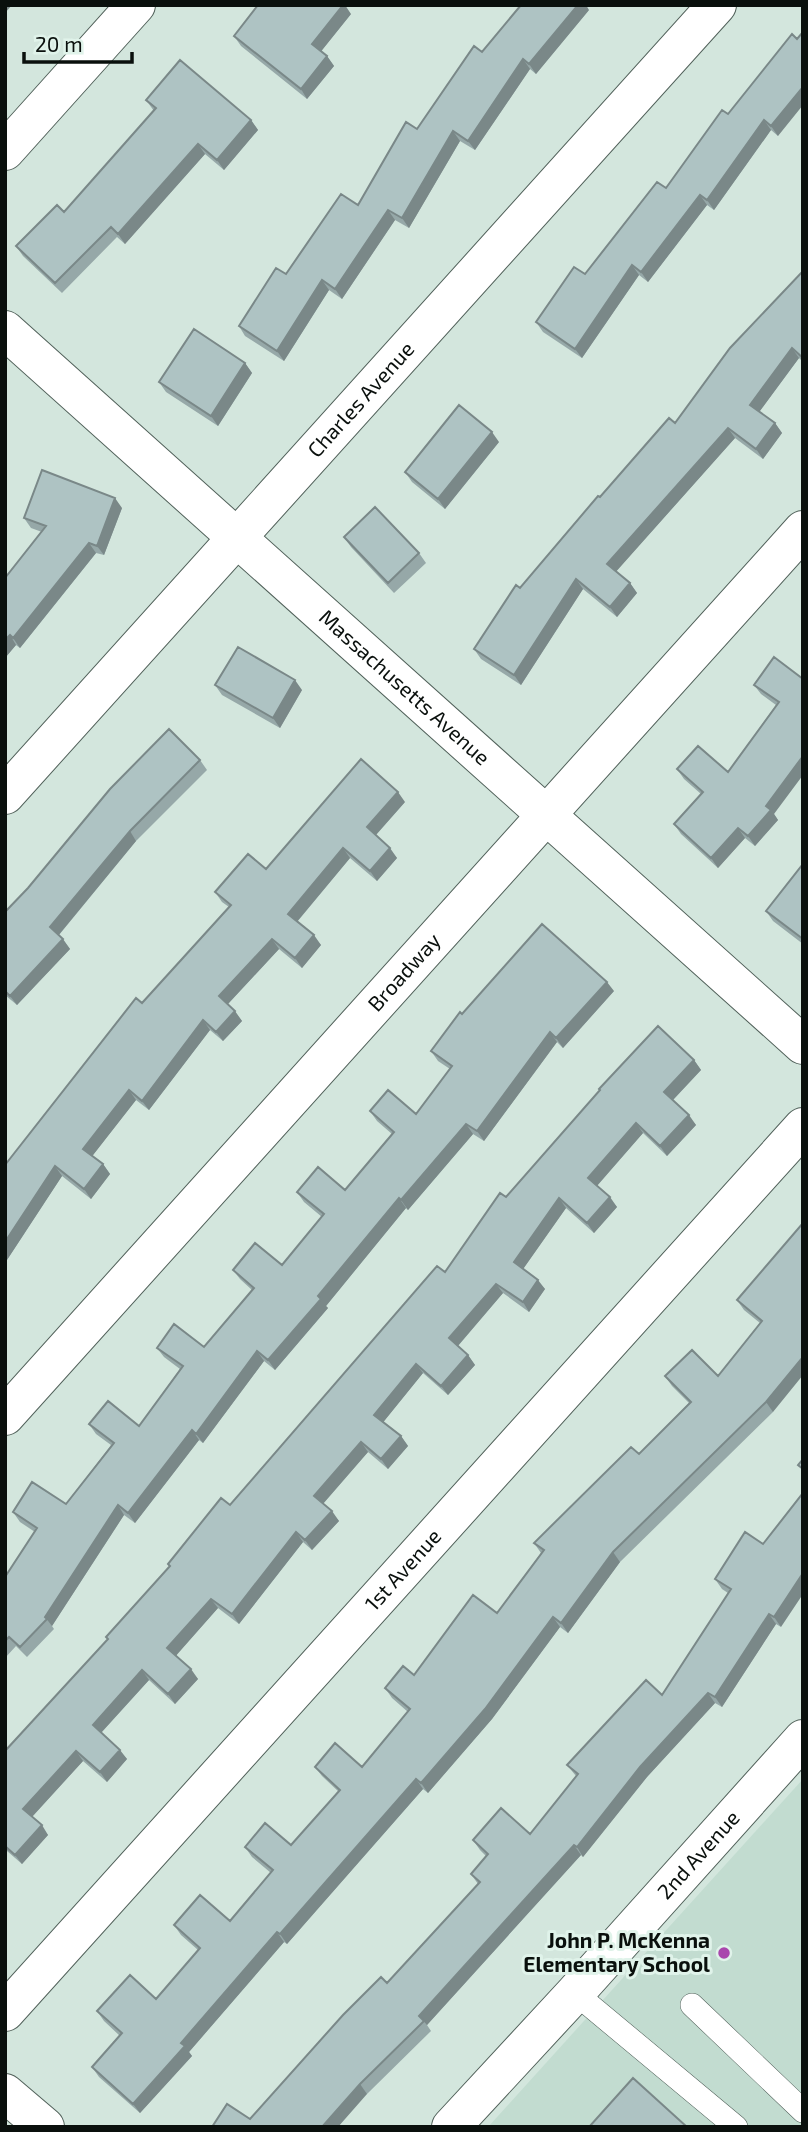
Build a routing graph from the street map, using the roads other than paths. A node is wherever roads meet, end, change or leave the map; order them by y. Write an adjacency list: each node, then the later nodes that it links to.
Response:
1 (136, 5): 3 (street)
2 (717, 5): 6 (street, Charles Avenue)
3 (5, 151)
4 (5, 330): 6 (street, Massachusetts Avenue)
5 (803, 530): 8 (street, Broadway)
6 (237, 538): 7 (street, Charles Avenue); 8 (street, Massachusetts Avenue)
7 (5, 795)
8 (547, 815): 9 (street, Massachusetts Avenue); 11 (street, Broadway)
9 (803, 1045)
10 (803, 1127): 15 (street, 1st Avenue)
11 (5, 1416)
12 (803, 1739): 13 (street, 2nd Avenue)
13 (575, 1993): 19 (street, 2nd Avenue); 20 (lane)
14 (692, 2005): 17 (lane)
15 (5, 2012)
16 (5, 2093): 18 (street)
17 (803, 2111)
18 (45, 2127)
19 (451, 2127)
20 (736, 2127)

